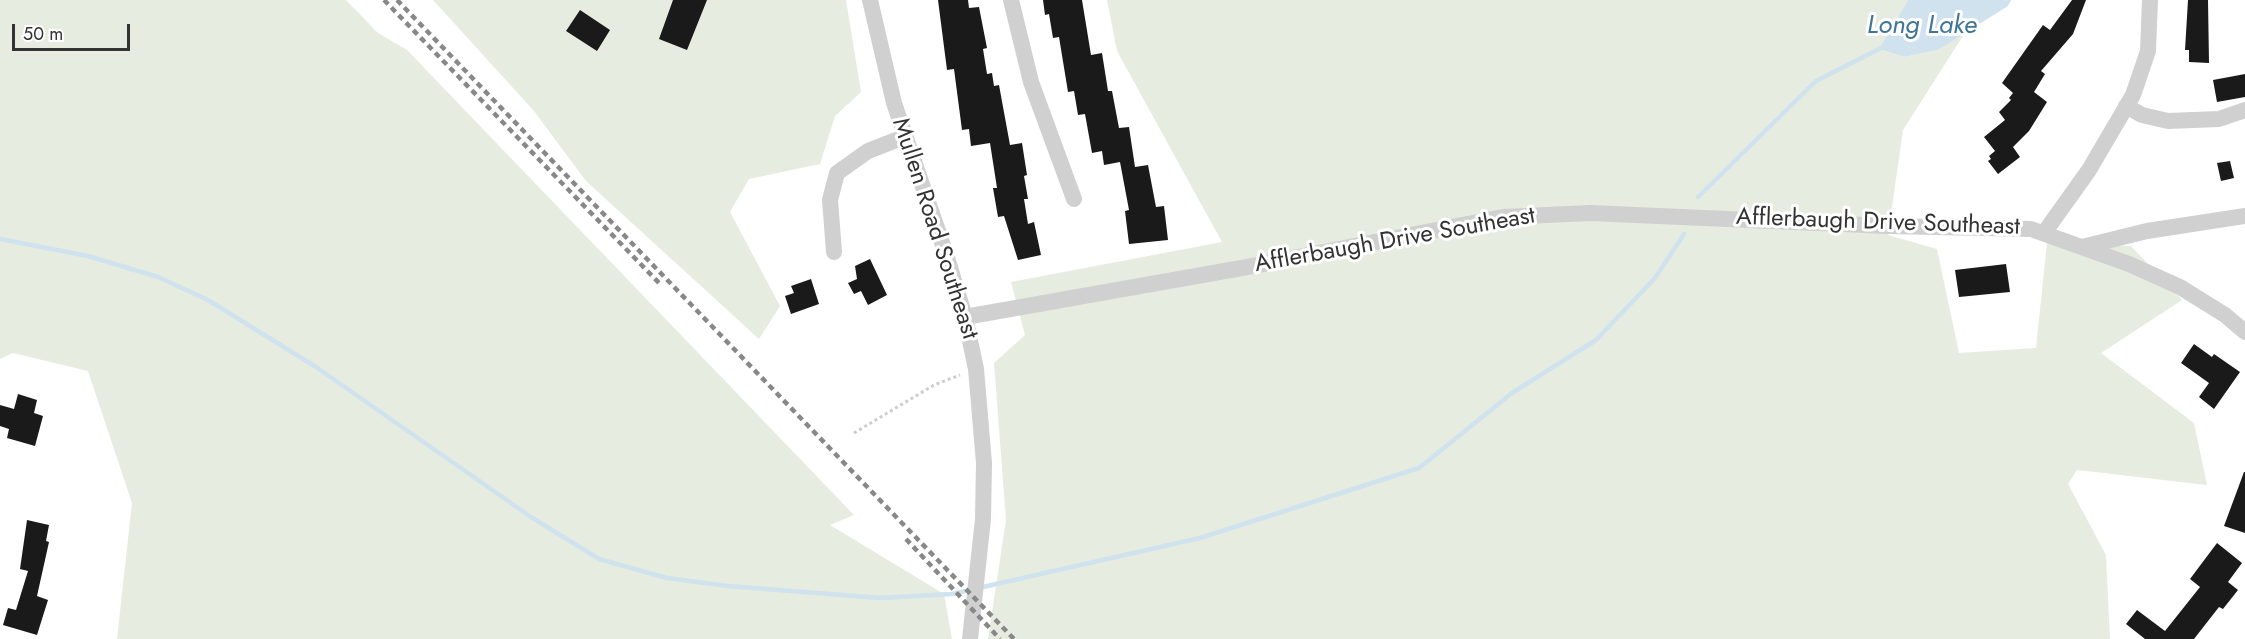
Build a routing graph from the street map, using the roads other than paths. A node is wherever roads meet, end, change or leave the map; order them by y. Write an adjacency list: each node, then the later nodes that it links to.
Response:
1 (870, 0): 6 (street, Mullen Road Southeast)
2 (1011, 0): 7 (street)
3 (2150, 0): 4 (street)
4 (2126, 106): 5 (street); 9 (street)
5 (2245, 110)
6 (904, 136): 11 (street); 12 (street, Mullen Road Southeast)
7 (1074, 199)
8 (2245, 216): 10 (street)
9 (2044, 233): 10 (street, Afflerbaugh Drive Southeast); 12 (street, Afflerbaugh Drive Southeast)
10 (2082, 247): 13 (street, Afflerbaugh Drive Southeast)
11 (834, 252)
12 (965, 317): 14 (street, Mullen Road Southeast)
13 (2245, 332)
14 (970, 639)

